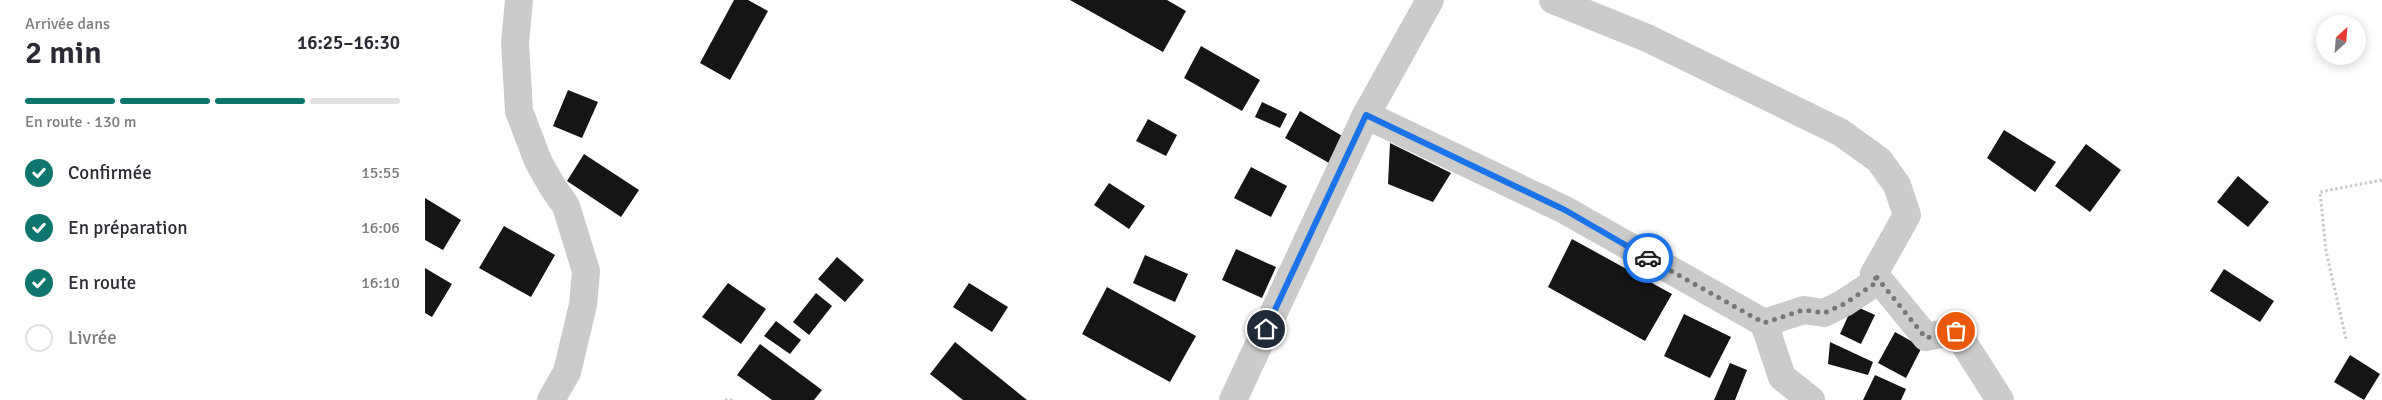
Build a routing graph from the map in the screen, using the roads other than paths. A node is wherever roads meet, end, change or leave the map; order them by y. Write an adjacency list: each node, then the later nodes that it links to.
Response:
1 (519, 0): 7 (street)
2 (1430, 0): 4 (street)
3 (1553, 0): 5 (street)
4 (1366, 115): 6 (street); 8 (street)
5 (1874, 274): 6 (street); 10 (street)
6 (1764, 323): 9 (street)
7 (551, 400)
8 (1233, 400)
9 (1811, 400)
10 (2000, 400)

